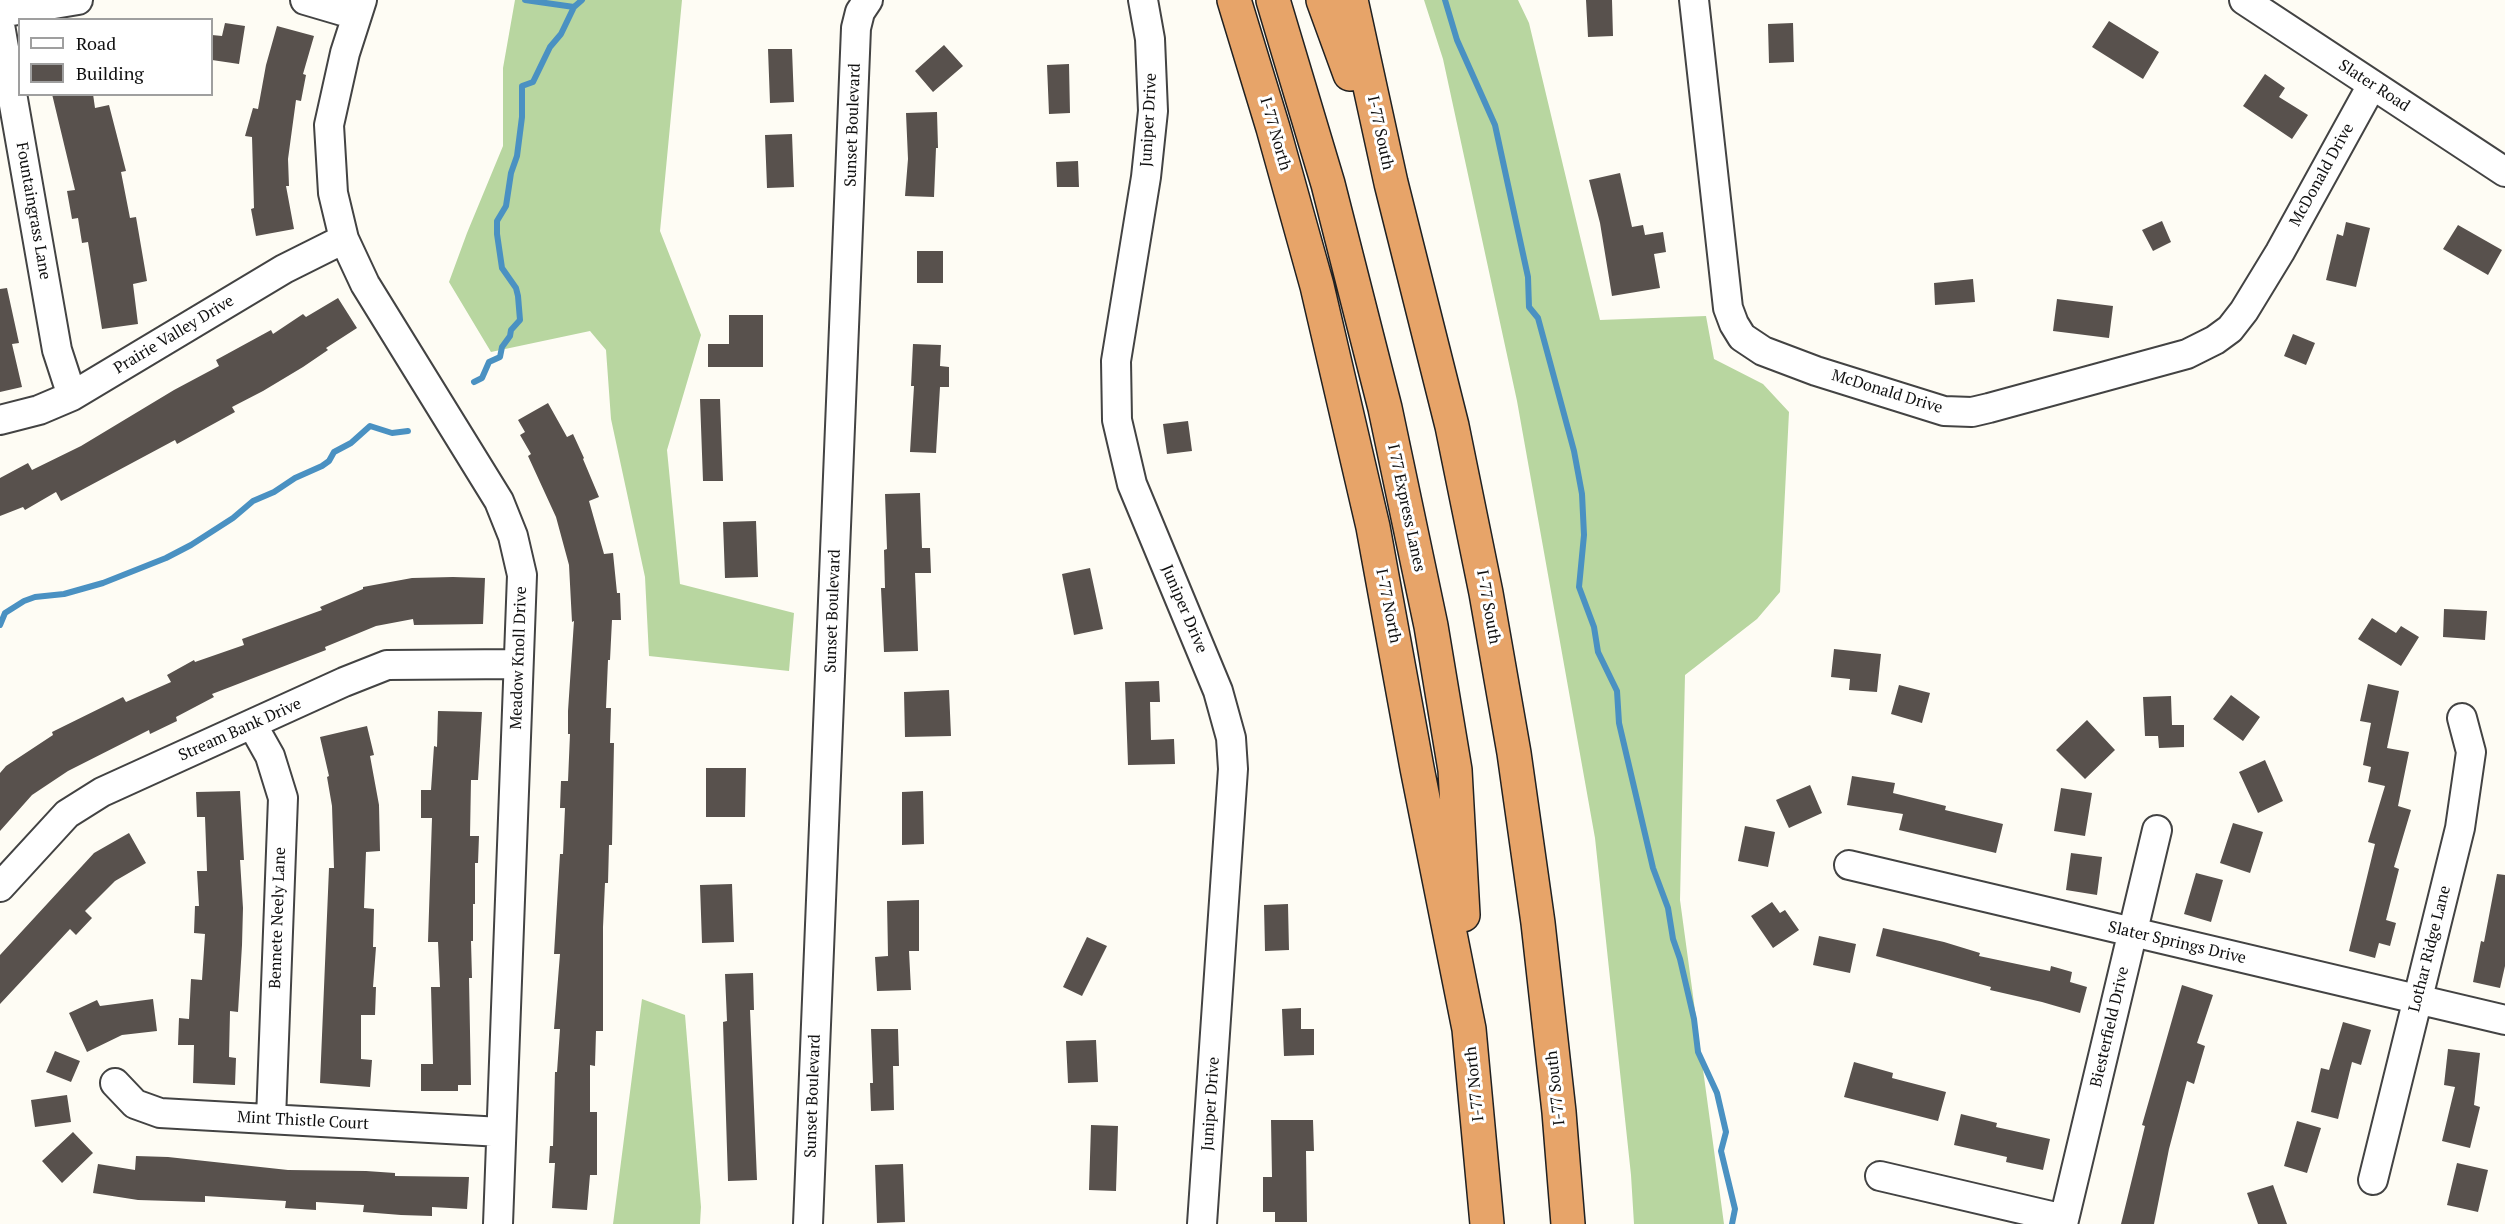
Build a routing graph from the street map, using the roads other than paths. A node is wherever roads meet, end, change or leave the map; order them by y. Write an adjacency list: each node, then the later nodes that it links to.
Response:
1 (78, 0): 12 (street)
2 (305, 0): 11 (street)
3 (868, 0): 37 (street, Sunset Boulevard)
4 (1143, 0): 38 (street, Juniper Drive)
5 (1234, 0): 29 (highway, I-77 North)
6 (1273, 0): 29 (highway, I 77 Express Lanes)
7 (1323, 0): 16 (highway)
8 (1351, 0): 16 (highway, I-77 South)
9 (1694, 0): 14 (street, McDonald Drive)
10 (2244, 0): 14 (street, Slater Road)
11 (359, 8): 17 (street, Meadow Knoll Drive)
12 (0, 14)
13 (0, 25): 18 (street, Fountaingrass Lane)
14 (2372, 85): 15 (street, Slater Road)
15 (2505, 172)
16 (1391, 183): 40 (highway, I-77 South)
17 (344, 239): 18 (street, Prairie Valley Drive); 20 (street, Meadow Knoll Drive)
18 (72, 396): 19 (street, Prairie Valley Drive)
19 (0, 420)
20 (518, 664): 22 (street, Stream Bank Drive); 32 (street, Meadow Knoll Drive)
21 (2462, 718): 27 (street, Lothar Ridge Lane)
22 (252, 724): 25 (street, Stream Bank Drive); 31 (street, Bennete Neely Lane)
23 (2157, 830): 26 (street, Biesterfield Drive)
24 (1849, 865): 26 (street, Slater Springs Drive)
25 (0, 887)
26 (2131, 933): 27 (street, Slater Springs Drive); 35 (street, Biesterfield Drive)
27 (2418, 1000): 28 (street, Slater Springs Drive); 34 (street, Lothar Ridge Lane)
28 (2505, 1020)
29 (1469, 1029): 39 (highway, I-77 North)
30 (115, 1083): 31 (street, Mint Thistle Court)
31 (271, 1119): 32 (street, Mint Thistle Court)
32 (501, 1132): 36 (street, Meadow Knoll Drive)
33 (1880, 1176): 35 (street)
34 (2373, 1180)
35 (2064, 1222)
36 (498, 1224)
37 (808, 1224)
38 (1202, 1224)
39 (1487, 1224)
40 (1569, 1224)

